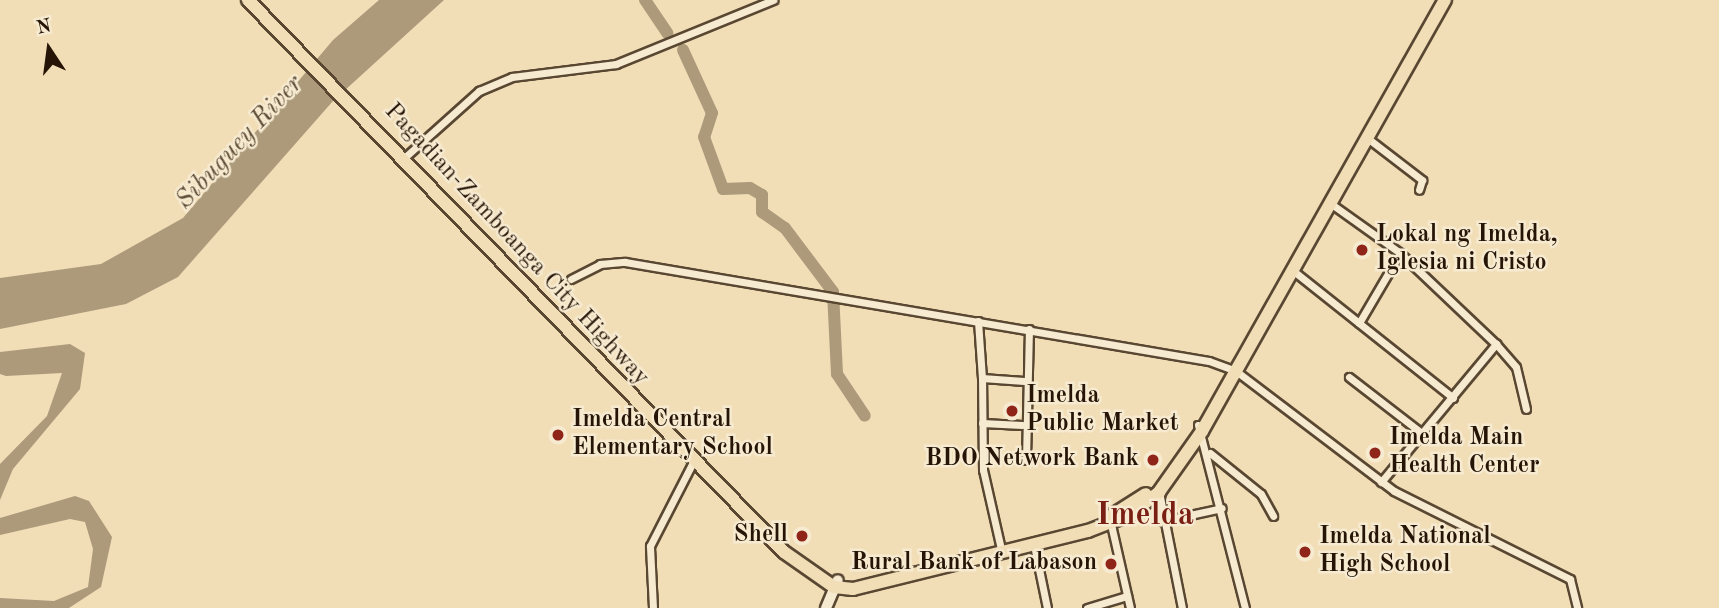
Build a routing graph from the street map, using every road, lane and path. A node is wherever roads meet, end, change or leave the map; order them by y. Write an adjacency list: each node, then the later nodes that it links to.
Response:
1 (248, 0): 5 (highway, Pagadian-Zamboanga City Highway)
2 (773, 0): 5 (street)
3 (1446, 0): 4 (highway)
4 (1365, 137): 6 (street); 7 (highway)
5 (404, 158): 27 (highway, Pagadian-Zamboanga City Highway)
6 (1419, 190)
7 (1329, 203): 8 (street); 9 (highway)
8 (1400, 253): 12 (street); 14 (street)
9 (1291, 269): 12 (street); 15 (highway)
10 (571, 279): 11 (street)
11 (978, 321): 13 (street); 17 (street)
12 (1359, 323): 19 (street)
13 (1029, 329): 15 (street); 18 (street)
14 (1496, 344): 19 (street); 20 (street)
15 (1233, 370): 23 (highway); 28 (street)
16 (1349, 377): 24 (street)
17 (982, 378): 18 (street); 21 (street)
18 (1024, 381): 22 (street)
19 (1453, 398): 24 (street)
20 (1526, 409)
21 (982, 423): 22 (street); 35 (street)
22 (1022, 425): 26 (street)
23 (1200, 428): 25 (street); 29 (highway); 32 (highway)
24 (1424, 435): 28 (street)
25 (1209, 453): 30 (street); 31 (street)
26 (1026, 460)
27 (693, 462): 36 (highway, Pagadian-Zamboanga City Highway); 38 (street)
28 (1381, 482): 45 (street)
29 (1159, 492): 32 (highway); 33 (street)
30 (1222, 508): 33 (street); 44 (street)
31 (1273, 516)
32 (1110, 519): 34 (highway); 35 (highway); 37 (street)
33 (1163, 521): 43 (street)
34 (1034, 545): 36 (highway); 40 (street)
35 (1001, 549): 36 (highway)
36 (836, 583): 39 (main road)
37 (1127, 596): 41 (street); 42 (street)
38 (653, 608)
39 (826, 608)
40 (1047, 608)
41 (1087, 608)
42 (1130, 608)
43 (1182, 608)
44 (1245, 608)
45 (1577, 608)

